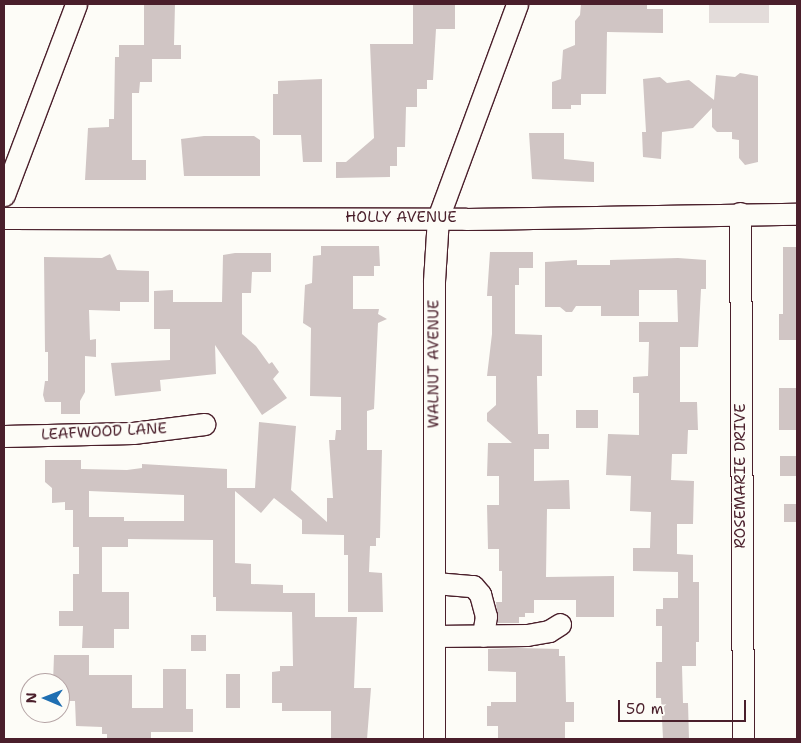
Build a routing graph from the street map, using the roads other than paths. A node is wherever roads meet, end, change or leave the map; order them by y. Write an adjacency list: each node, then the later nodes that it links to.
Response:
1 (76, 4): 3 (street)
2 (517, 4): 7 (street, WALNUT AVENUE)
3 (4, 195)
4 (740, 213): 5 (street, HOLLY AVENUE); 7 (street, HOLLY AVENUE); 15 (street, ROSEMARIE DRIVE)
5 (797, 214)
6 (4, 218): 7 (street, HOLLY AVENUE)
7 (438, 218): 10 (street, WALNUT AVENUE)
8 (204, 424): 9 (street, LEAFWOOD LANE)
9 (4, 436)
10 (434, 583): 12 (street, WALNUT AVENUE); 13 (street)
11 (560, 624): 13 (street)
12 (434, 636): 13 (street); 14 (street, WALNUT AVENUE)
13 (483, 636)
14 (434, 739)
15 (743, 739)

